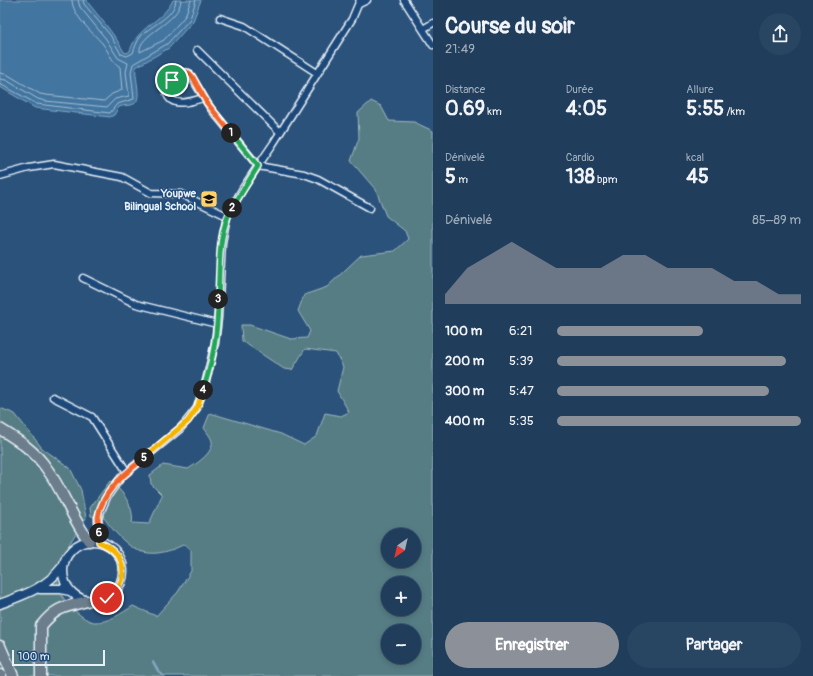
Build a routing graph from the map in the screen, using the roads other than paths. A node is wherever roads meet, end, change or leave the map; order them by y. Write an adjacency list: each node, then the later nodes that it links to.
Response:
1 (367, 0): 3 (street)
2 (404, 0): 6 (street)
3 (359, 2): 9 (street)
4 (220, 18): 9 (street)
5 (433, 23): 6 (street)
6 (423, 28): 7 (street)
7 (433, 45)
8 (197, 50): 11 (street)
9 (317, 73): 11 (street)
10 (203, 98): 10 (street); 12 (street)
11 (280, 132): 12 (street)
12 (258, 166): 14 (street); 15 (street)
13 (0, 176): 15 (street)
14 (370, 208)
15 (227, 216): 17 (street)
16 (83, 278): 17 (street)
17 (217, 324): 20 (street)
18 (53, 397): 20 (street)
19 (0, 429): 21 (highway)
20 (127, 472): 21 (street)
21 (94, 542): 22 (main road); 25 (main road)
22 (62, 567): 23 (main road); 24 (main road)
23 (39, 589): 24 (main road); 26 (main road)
24 (70, 591): 25 (main road)
25 (87, 601): 29 (highway)
26 (0, 604)
27 (0, 646): 28 (highway)
28 (13, 676)
29 (41, 676)

